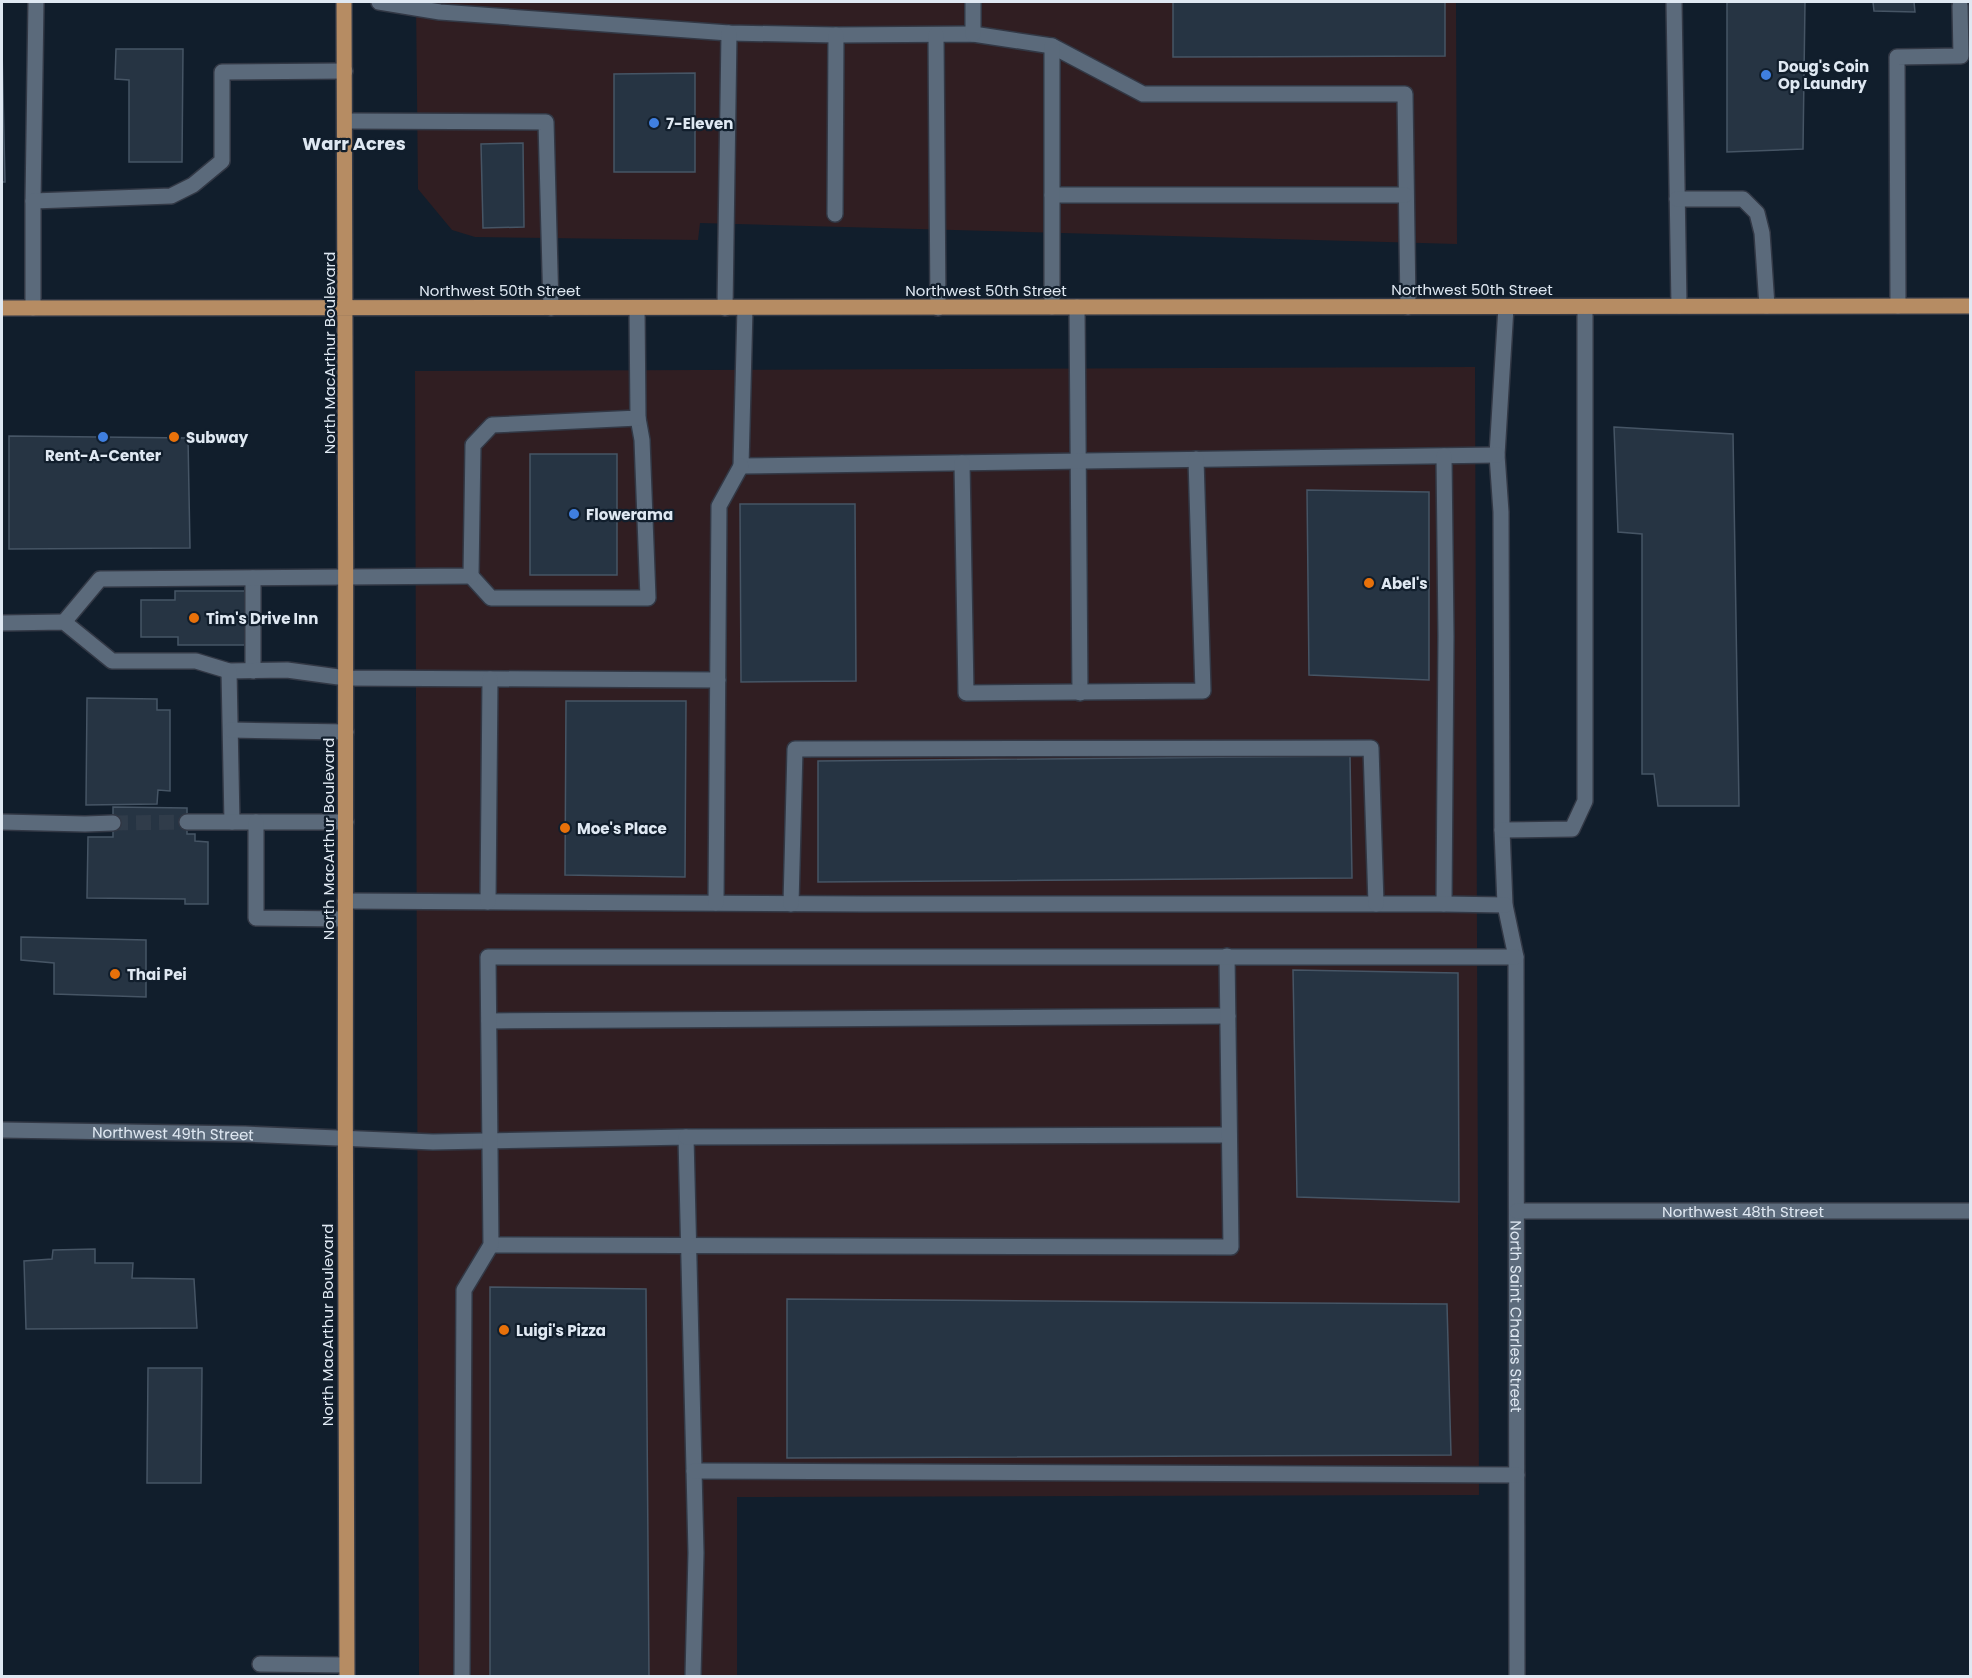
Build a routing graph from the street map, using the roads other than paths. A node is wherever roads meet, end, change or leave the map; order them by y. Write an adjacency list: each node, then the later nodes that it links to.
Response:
1 (36, 2): 18 (street)
2 (344, 2): 13 (main road, North MacArthur Boulevard)
3 (379, 2): 7 (street)
4 (973, 2): 10 (street)
5 (1674, 2): 17 (street)
6 (1960, 6): 22 (street)
7 (465, 7): 8 (street)
8 (729, 33): 11 (street); 32 (street)
9 (936, 34): 10 (street); 11 (street); 34 (street)
10 (973, 34): 12 (street)
11 (836, 35): 19 (street)
12 (1052, 46): 15 (street); 16 (street)
13 (345, 71): 14 (main road, North MacArthur Boulevard); 18 (street)
14 (345, 122): 29 (main road, North MacArthur Boulevard); 30 (street)
15 (1052, 195): 16 (street); 35 (street)
16 (1405, 195): 24 (street)
17 (1677, 199): 20 (street); 21 (street)
18 (33, 201): 28 (street)
19 (835, 214)
20 (1679, 306): 21 (main road, Northwest 50th Street); 26 (main road, Northwest 50th Street)
21 (1767, 306): 22 (main road, Northwest 50th Street)
22 (1898, 306): 23 (main road, Northwest 50th Street)
23 (1971, 306)
24 (1408, 307): 25 (main road, Northwest 50th Street); 36 (main road, Northwest 50th Street)
25 (1506, 307): 26 (main road, Northwest 50th Street); 38 (street, North Saint Charles Street)
26 (1585, 307): 63 (street)
27 (2, 308): 28 (main road, Northwest 50th Street)
28 (33, 308): 29 (main road, Northwest 50th Street)
29 (347, 308): 30 (main road, Northwest 50th Street); 46 (main road, North MacArthur Boulevard)
30 (551, 308): 31 (main road, Northwest 50th Street)
31 (637, 308): 32 (main road, Northwest 50th Street); 37 (street)
32 (725, 308): 33 (main road, Northwest 50th Street)
33 (745, 308): 34 (main road, Northwest 50th Street); 43 (street)
34 (939, 308): 35 (main road, Northwest 50th Street)
35 (1052, 308): 36 (main road, Northwest 50th Street)
36 (1077, 308): 41 (street)
37 (638, 418): 44 (street); 44 (street)
38 (1497, 455): 39 (street); 63 (street, North Saint Charles Street)
39 (1444, 456): 40 (street); 69 (street)
40 (1196, 459): 41 (street); 54 (street)
41 (1078, 461): 42 (street); 54 (street)
42 (962, 463): 43 (street); 54 (street)
43 (741, 466): 53 (street)
44 (471, 576): 46 (street)
45 (253, 578): 46 (street); 47 (street); 50 (street)
46 (347, 578): 51 (main road, North MacArthur Boulevard)
47 (64, 622): 48 (street); 49 (street)
48 (2, 623)
49 (229, 671): 50 (street); 55 (street)
50 (253, 671): 51 (street)
51 (346, 678): 52 (street); 56 (main road, North MacArthur Boulevard)
52 (490, 679): 53 (street); 65 (street)
53 (718, 680): 66 (street)
54 (1080, 693)
55 (231, 730): 56 (street); 59 (street)
56 (346, 732): 61 (main road, North MacArthur Boulevard)
57 (2, 822): 62 (street)
58 (186, 822): 59 (street)
59 (232, 822): 60 (street)
60 (256, 822): 61 (street); 71 (street)
61 (346, 822): 64 (main road, North MacArthur Boulevard)
62 (113, 823)
63 (1502, 830): 70 (street, North Saint Charles Street)
64 (345, 901): 65 (street); 71 (main road, North MacArthur Boulevard)
65 (488, 902): 66 (street)
66 (716, 903): 67 (street)
67 (791, 903): 68 (street); 68 (street)
68 (1376, 903): 69 (street)
69 (1444, 903): 70 (street)
70 (1505, 905): 73 (street, North Saint Charles Street)
71 (345, 919): 79 (main road, North MacArthur Boulevard)
72 (1227, 956): 73 (street); 74 (street); 75 (street)
73 (1516, 957): 81 (street, North Saint Charles Street)
74 (1228, 1016): 75 (street); 77 (street)
75 (489, 1021): 80 (street)
76 (2, 1130): 79 (street, Northwest 49th Street)
77 (1230, 1135): 78 (street, Northwest 49th Street); 83 (street)
78 (686, 1137): 80 (street, Northwest 49th Street); 83 (street)
79 (344, 1138): 80 (street, Northwest 49th Street); 88 (main road, North MacArthur Boulevard)
80 (491, 1140): 84 (street)
81 (1517, 1210): 82 (street, Northwest 48th Street); 86 (street, North Saint Charles Street)
82 (1971, 1211)
83 (688, 1244): 84 (street); 85 (street)
84 (491, 1245): 89 (street)
85 (694, 1471): 86 (street); 90 (street)
86 (1517, 1475): 91 (street, North Saint Charles Street)
87 (260, 1664): 88 (street)
88 (346, 1671)
89 (462, 1677)
90 (693, 1677)
91 (1517, 1677)

